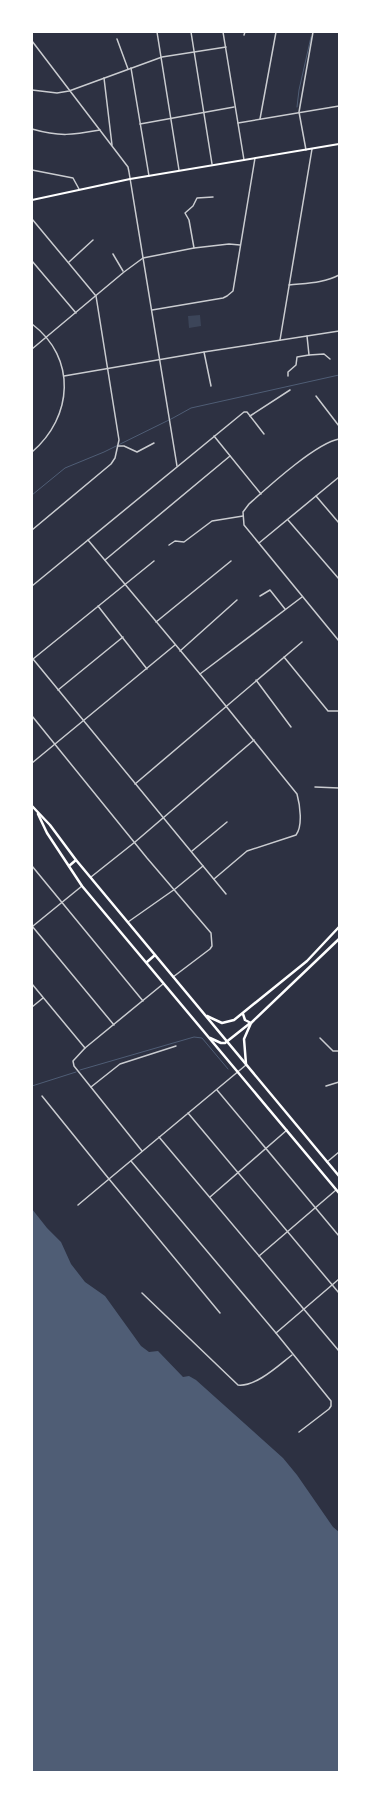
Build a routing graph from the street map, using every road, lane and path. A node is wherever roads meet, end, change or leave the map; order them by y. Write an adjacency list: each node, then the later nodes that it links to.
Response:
1 (158, 32): 10 (street)
2 (191, 32): 9 (street)
3 (223, 32): 8 (street)
4 (276, 32): 22 (street)
5 (313, 32): 20 (street)
6 (117, 39): 12 (street)
7 (32, 41): 15 (street)
8 (226, 47): 9 (street); 18 (street)
9 (195, 51): 10 (street); 19 (street)
10 (162, 57): 11 (street); 21 (street)
11 (131, 68): 12 (street); 24 (street)
12 (128, 69): 13 (street)
13 (104, 78): 15 (street); 28 (street)
14 (32, 90): 15 (street)
15 (70, 91): 26 (street)
16 (339, 101): 17 (street)
17 (339, 106): 20 (street)
18 (235, 107): 19 (street); 23 (street)
19 (204, 112): 21 (street); 33 (street)
20 (299, 112): 22 (street); 30 (street)
21 (171, 119): 24 (street); 35 (street)
22 (260, 119): 23 (street)
23 (238, 123): 32 (street)
24 (140, 124): 36 (street)
25 (32, 129): 26 (street)
26 (100, 130): 28 (street)
27 (339, 144): 29 (main road)
28 (112, 147): 37 (street)
29 (312, 149): 30 (main road); 51 (street)
30 (306, 150): 31 (main road)
31 (256, 158): 32 (main road); 43 (street)
32 (244, 160): 33 (main road)
33 (212, 165): 35 (main road)
34 (32, 170): 38 (street)
35 (180, 170): 36 (main road)
36 (149, 176): 37 (main road)
37 (130, 178): 38 (main road); 46 (street)
38 (79, 189): 40 (main road)
39 (212, 197): 44 (street)
40 (32, 200)
41 (32, 219): 48 (street)
42 (93, 240): 48 (street)
43 (240, 245): 44 (street); 53 (street)
44 (194, 248): 46 (street)
45 (113, 254): 49 (street)
46 (143, 258): 49 (street); 53 (street)
47 (32, 261): 54 (street)
48 (69, 262): 52 (street)
49 (124, 272): 52 (street)
50 (339, 275): 51 (street)
51 (289, 285): 59 (street)
52 (96, 296): 54 (street); 65 (street)
53 (152, 310): 64 (street)
54 (76, 312): 58 (street)
55 (32, 324): 58 (street)
56 (339, 331): 57 (street)
57 (307, 336): 59 (street); 62 (street)
58 (46, 337): 60 (street); 66 (street)
59 (280, 340): 61 (street)
60 (32, 350)
61 (204, 352): 64 (street); 68 (street)
62 (309, 354): 63 (street); 67 (street)
63 (330, 359)
64 (160, 360): 65 (street); 80 (street)
65 (107, 368): 66 (street); 77 (street)
66 (64, 376): 78 (street)
67 (288, 376)
68 (210, 386)
69 (290, 390): 71 (street)
70 (316, 396): 72 (street)
71 (250, 416): 73 (street); 74 (street)
72 (339, 426)
73 (264, 434)
74 (214, 436): 79 (street); 80 (street)
75 (339, 439): 82 (street)
76 (154, 443): 77 (street)
77 (119, 446): 87 (street)
78 (32, 452)
79 (230, 456): 82 (street); 91 (street)
80 (177, 466): 88 (street)
81 (339, 477): 83 (street)
82 (261, 494): 84 (street)
83 (316, 496): 85 (street); 86 (street)
84 (242, 516): 89 (street); 90 (street)
85 (288, 519): 89 (street); 94 (street)
86 (339, 523)
87 (32, 530)
88 (88, 540): 91 (street); 96 (street)
89 (258, 543): 98 (street)
90 (169, 545)
91 (105, 560): 95 (street)
92 (154, 561): 95 (street)
93 (231, 562): 102 (street)
94 (339, 579)
95 (125, 584): 100 (street); 102 (street)
96 (32, 586)
97 (260, 596): 101 (street)
98 (302, 597): 101 (street); 104 (street)
99 (237, 600): 109 (street)
100 (98, 606): 105 (street); 111 (street)
101 (285, 609): 113 (street)
102 (156, 622): 108 (street)
103 (339, 634): 104 (street)
104 (335, 636): 106 (street)
105 (123, 637): 112 (street); 115 (street)
106 (339, 641)
107 (302, 642): 110 (street)
108 (175, 645): 109 (street); 112 (street)
109 (180, 651): 113 (street)
110 (284, 658): 114 (street); 117 (street)
111 (32, 659): 115 (street)
112 (147, 669): 119 (street)
113 (200, 674): 116 (street)
114 (256, 680): 116 (street); 120 (street)
115 (58, 690): 119 (street)
116 (226, 706): 121 (street); 124 (street)
117 (339, 712)
118 (32, 716): 122 (street)
119 (83, 721): 122 (street); 124 (street)
120 (291, 727)
121 (254, 740): 129 (street); 138 (street)
122 (55, 745): 123 (street); 131 (street)
123 (32, 763)
124 (135, 784): 129 (street)
125 (315, 786): 126 (street)
126 (339, 788)
127 (32, 806): 128 (main road)
128 (38, 814): 133 (main road); 135 (main road)
129 (164, 818): 131 (street); 132 (street)
130 (227, 822): 132 (street)
131 (135, 842): 137 (street); 140 (street)
132 (192, 851): 136 (street)
133 (76, 860): 135 (main road); 137 (main road)
134 (32, 866): 142 (street)
135 (69, 866): 139 (main road)
136 (204, 866): 138 (street); 140 (street)
137 (90, 877): 143 (main road)
138 (214, 879): 141 (street)
139 (82, 886): 142 (street); 148 (main road)
140 (175, 889): 143 (street); 149 (street)
141 (226, 894)
142 (62, 903): 144 (street); 153 (street)
143 (128, 922): 147 (main road)
144 (32, 927): 158 (street)
145 (339, 927): 156 (main road)
146 (339, 940): 157 (main road)
147 (155, 956): 148 (main road); 149 (main road)
148 (147, 962): 150 (main road)
149 (173, 976): 155 (main road)
150 (164, 983): 153 (street); 159 (main road)
151 (32, 984): 152 (street)
152 (43, 998): 154 (street); 163 (street)
153 (143, 1001): 158 (street)
154 (32, 1007)
155 (203, 1013): 156 (main road); 161 (main road)
156 (243, 1014): 157 (main road)
157 (251, 1023): 161 (main road); 165 (main road)
158 (114, 1025): 163 (street)
159 (208, 1037): 161 (main road); 166 (main road)
160 (320, 1038): 164 (street)
161 (227, 1041): 165 (main road)
162 (176, 1046): 169 (street)
163 (85, 1048): 169 (street)
164 (339, 1050)
165 (246, 1064): 166 (street); 179 (main road)
166 (238, 1072): 170 (street); 173 (main road)
167 (339, 1082): 168 (street)
168 (326, 1086)
169 (91, 1088): 176 (street)
170 (216, 1090): 172 (street); 175 (street)
171 (42, 1096): 182 (street)
172 (188, 1113): 174 (street); 180 (street)
173 (287, 1130): 175 (street); 183 (main road)
174 (159, 1137): 176 (street); 185 (street)
175 (266, 1149): 180 (street); 187 (street)
176 (142, 1151): 178 (street)
177 (339, 1152): 179 (street)
178 (131, 1160): 182 (street); 197 (street)
179 (327, 1162): 181 (main road)
180 (238, 1172): 185 (street); 188 (street)
181 (339, 1176)
182 (109, 1178): 186 (street); 196 (street)
183 (336, 1190): 184 (main road); 187 (street)
184 (339, 1194)
185 (209, 1197): 190 (street)
186 (78, 1205)
187 (315, 1208): 188 (street); 189 (street)
188 (288, 1232): 190 (street); 192 (street)
189 (339, 1236)
190 (259, 1256): 195 (street)
191 (339, 1279): 192 (street)
192 (332, 1285): 194 (street); 195 (street)
193 (142, 1293): 199 (street)
194 (339, 1293)
195 (303, 1308): 197 (street); 198 (street)
196 (220, 1313)
197 (276, 1333): 199 (street)
198 (339, 1351)
199 (292, 1355): 200 (street)
200 (300, 1432)

